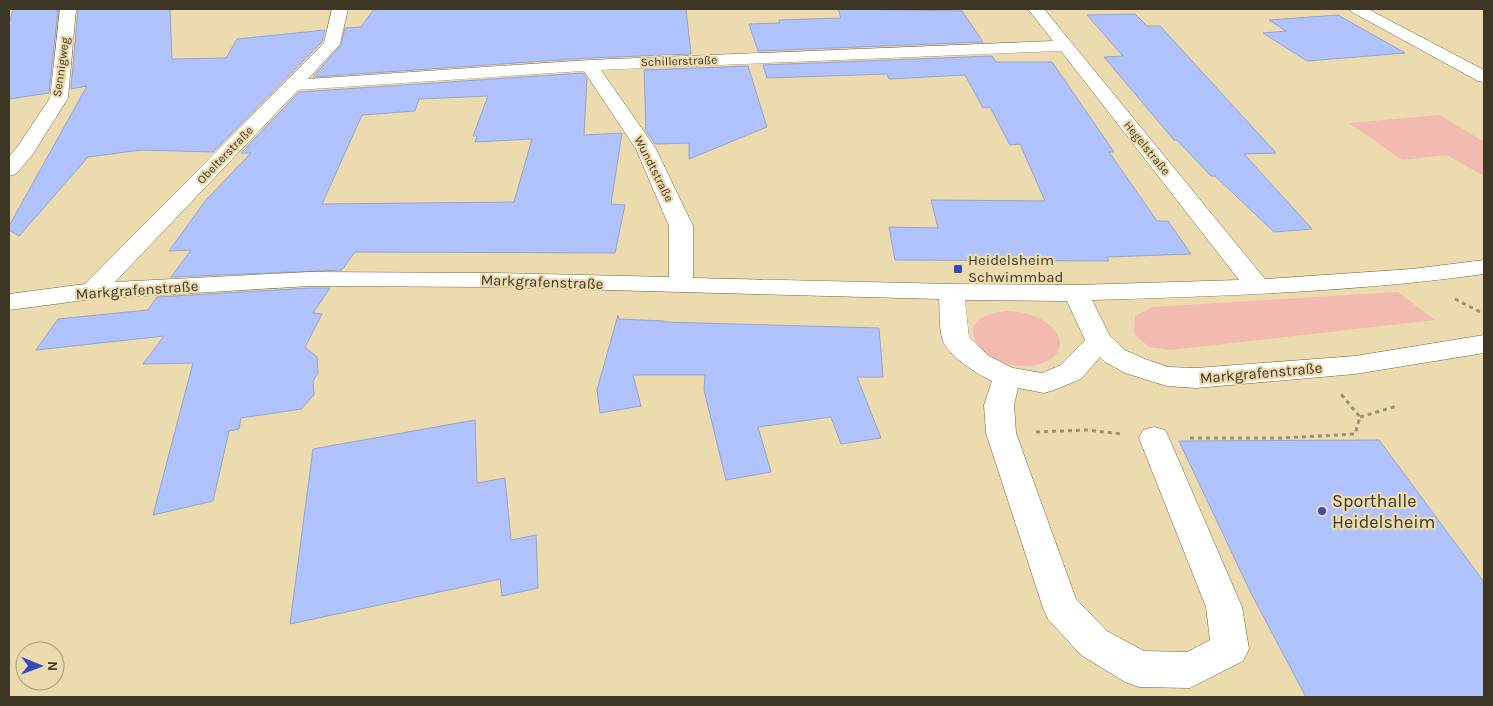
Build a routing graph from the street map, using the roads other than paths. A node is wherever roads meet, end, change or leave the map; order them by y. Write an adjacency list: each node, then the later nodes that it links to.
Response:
1 (68, 9): 9 (street, Sennigweg)
2 (340, 9): 8 (street, Obelterstraße)
3 (1036, 9): 5 (street, Hegelstraße)
4 (1357, 9): 7 (street)
5 (1065, 46): 6 (street, Schillerstraße); 13 (street, Hegelstraße)
6 (589, 65): 8 (street, Schillerstraße); 12 (street, Wundtstraße)
7 (1484, 76)
8 (293, 85): 14 (street, Obelterstraße)
9 (17, 150): 10 (street, Sennigweg)
10 (9, 170)
11 (1484, 267): 13 (street, Markgrafenstraße)
12 (681, 286): 14 (street, Markgrafenstraße); 15 (street, Markgrafenstraße)
13 (1258, 287): 16 (street, Markgrafenstraße)
14 (93, 291): 17 (street, Markgrafenstraße)
15 (951, 292): 16 (street, Markgrafenstraße); 20 (street)
16 (1076, 293): 18 (street, Markgrafenstraße)
17 (9, 302)
18 (1099, 341): 19 (street, Markgrafenstraße); 20 (street)
19 (1484, 344)
20 (1007, 377): 21 (street)
21 (1154, 438)

